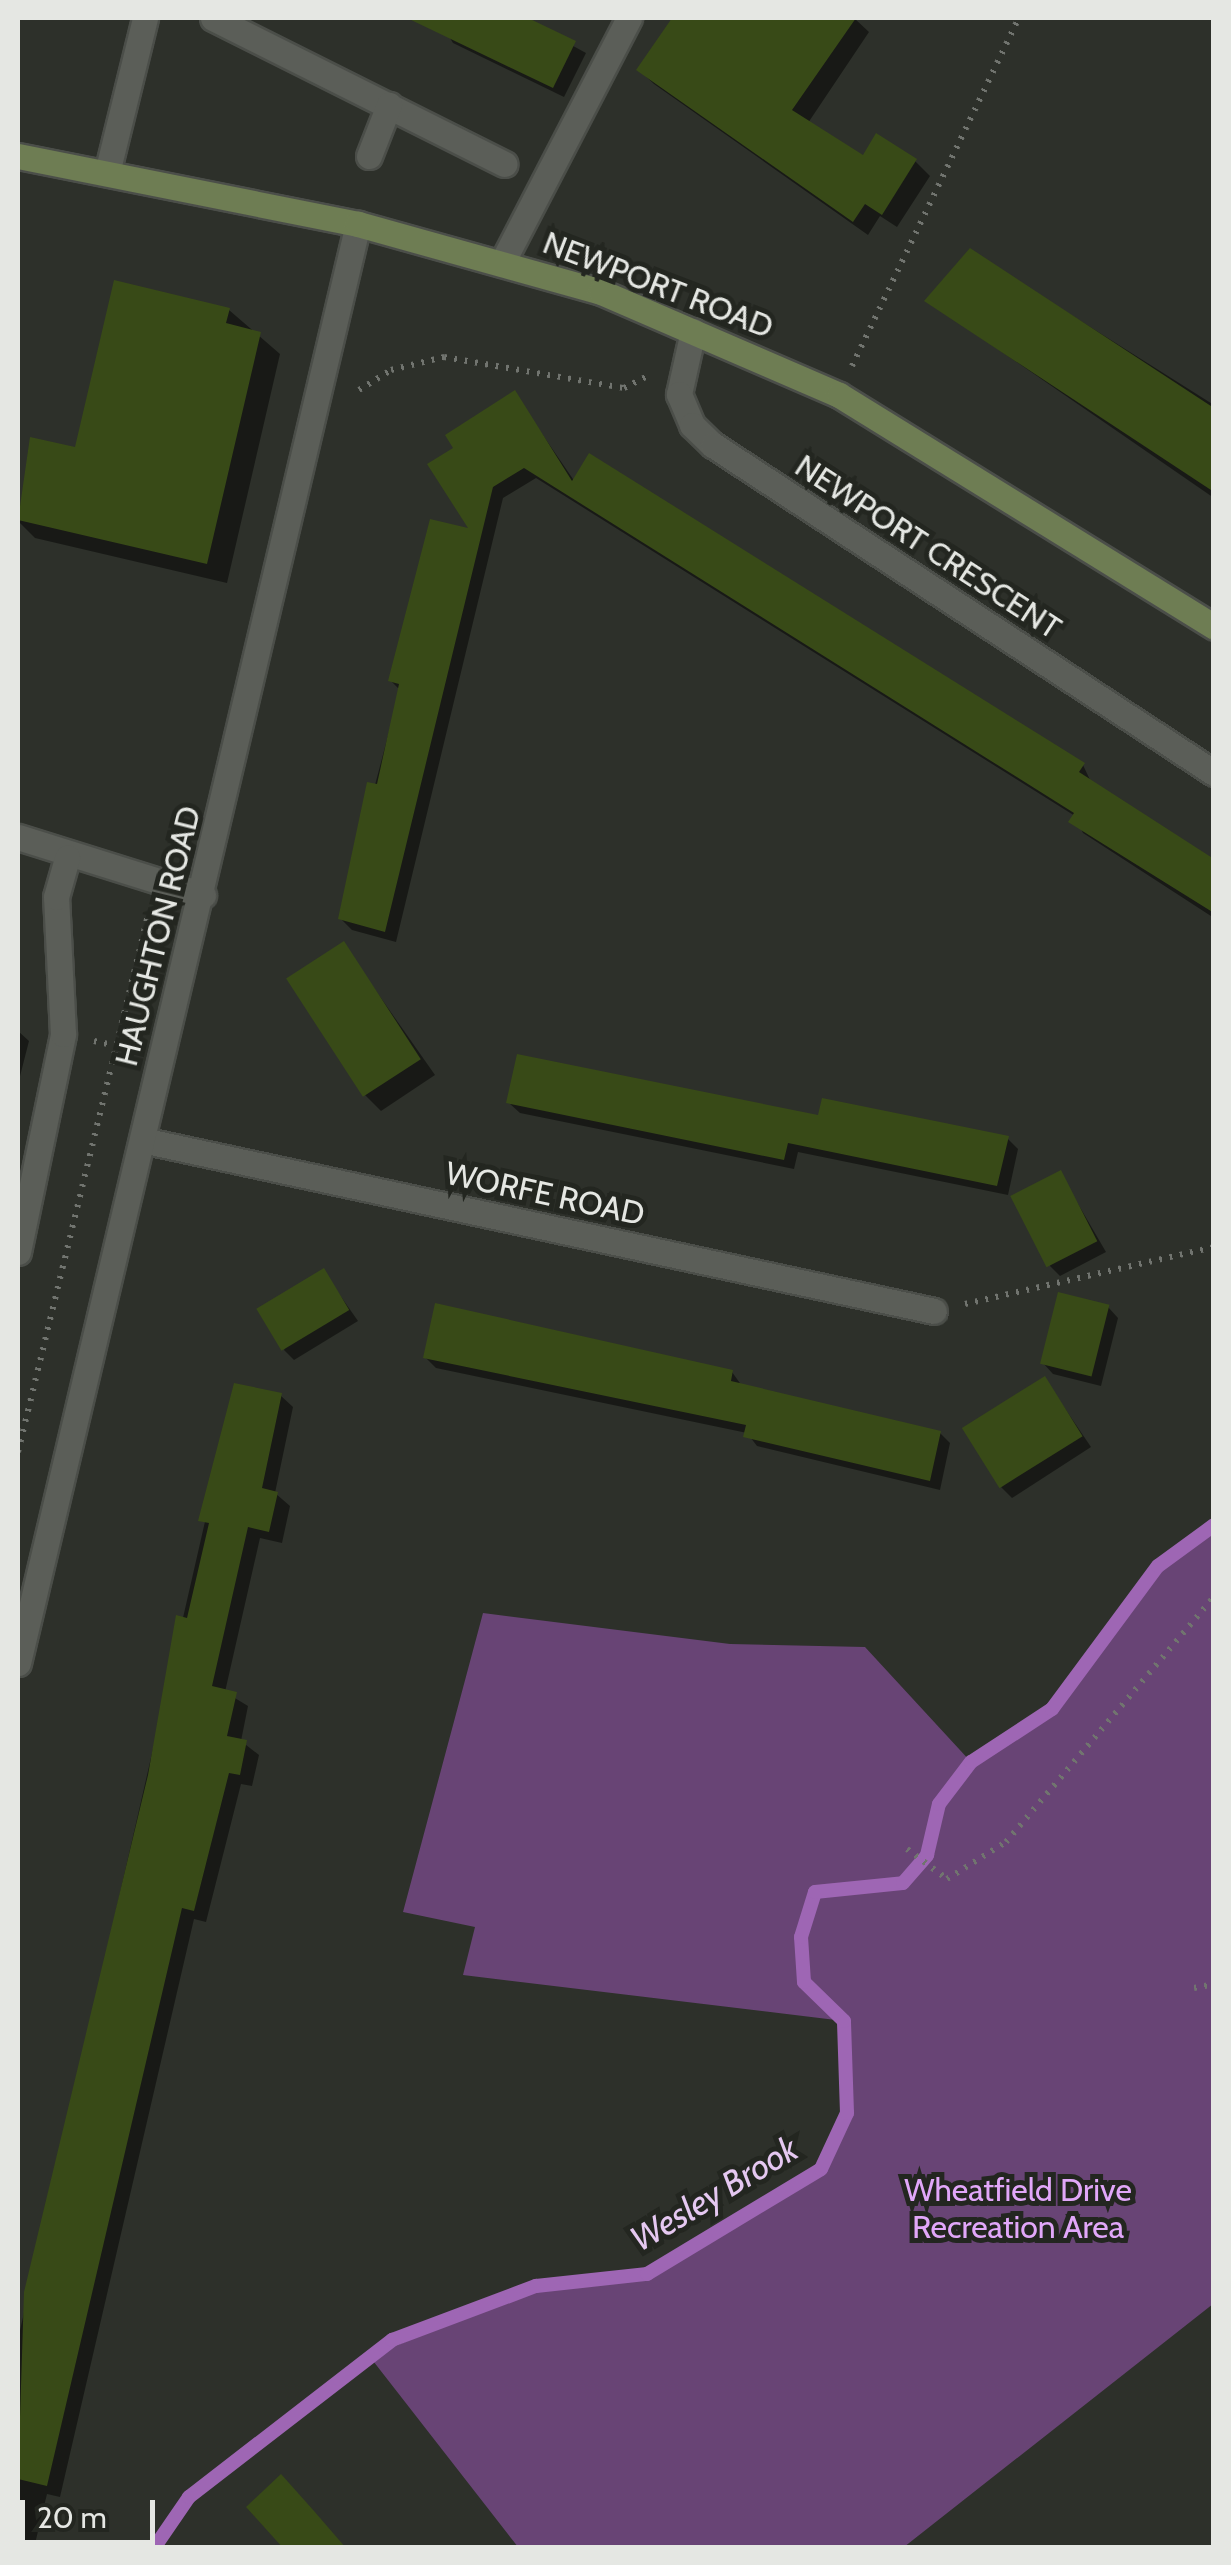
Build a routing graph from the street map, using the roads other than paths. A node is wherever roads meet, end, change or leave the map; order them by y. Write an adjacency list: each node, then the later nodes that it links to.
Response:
1 (145, 18): 8 (street)
2 (213, 18): 4 (street)
3 (629, 18): 10 (street)
4 (389, 105): 6 (street); 7 (street)
5 (18, 156): 8 (main road, NEWPORT ROAD)
6 (369, 156)
7 (504, 164)
8 (107, 173): 9 (main road, NEWPORT ROAD)
9 (358, 224): 10 (main road, NEWPORT ROAD); 16 (street, HAUGHTON ROAD)
10 (503, 261): 11 (main road, NEWPORT ROAD)
11 (693, 331): 12 (main road, NEWPORT ROAD); 13 (street, NEWPORT CRESCENT)
12 (1214, 627)
13 (1214, 772)
14 (18, 836): 15 (street)
15 (66, 858): 16 (street); 18 (street)
16 (203, 896): 17 (street, HAUGHTON ROAD)
17 (142, 1140): 19 (street, WORFE ROAD); 20 (street, HAUGHTON ROAD)
18 (18, 1252)
19 (934, 1311)
20 (18, 1663)

